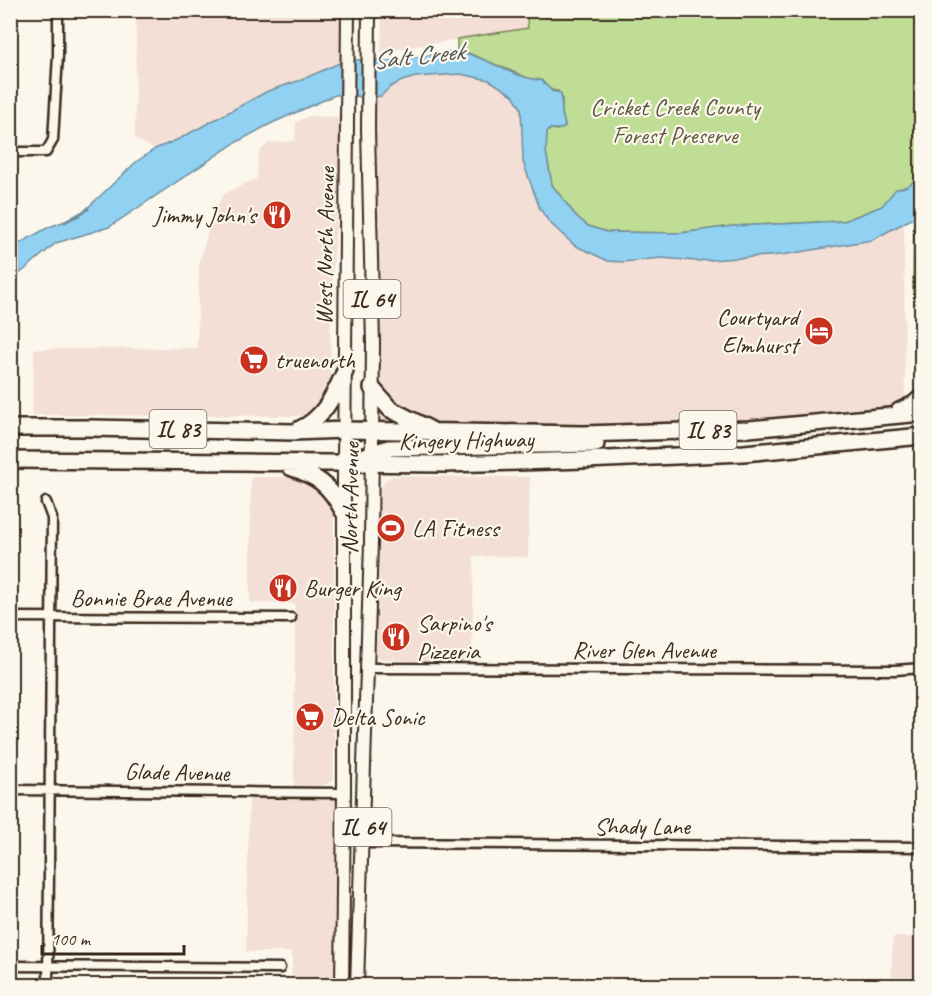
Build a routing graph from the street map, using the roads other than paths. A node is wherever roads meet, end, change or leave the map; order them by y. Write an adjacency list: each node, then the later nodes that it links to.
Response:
1 (58, 10): 4 (street)
2 (348, 10): 5 (main road, West North Avenue / IL 64)
3 (369, 10): 6 (main road, North Avenue / IL 64)
4 (10, 152)
5 (345, 371): 11 (main road, West North Avenue / IL 64); 13 (highway)
6 (372, 388): 12 (main road, North Avenue / IL 64); 14 (highway)
7 (921, 397): 9 (highway)
8 (921, 412): 9 (highway, IL 83)
9 (888, 416): 15 (highway, IL 83)
10 (10, 428): 13 (highway, Kingery Highway / IL 83)
11 (345, 430): 12 (highway, Kingery Highway / IL 83); 13 (highway, Kingery Highway / IL 83); 20 (main road, West North Avenue / IL 64)
12 (372, 431): 14 (highway, Kingery Highway / IL 83); 17 (main road, North Avenue / IL 64)
13 (293, 432)
14 (436, 432): 15 (highway, IL 83)
15 (647, 432): 17 (highway)
16 (921, 436): 17 (highway, Kingery Highway / IL 83)
17 (372, 458): 20 (highway, Kingery Highway / IL 83); 26 (main road, North Avenue / IL 64)
18 (10, 460): 19 (highway, Kingery Highway / IL 83)
19 (276, 462): 20 (highway, Kingery Highway / IL 83); 22 (highway)
20 (344, 463): 22 (main road, West North Avenue / IL 64)
21 (46, 502): 24 (street)
22 (343, 511): 30 (main road, West North Avenue / IL 64)
23 (10, 617): 24 (street, Bonnie Brae Avenue)
24 (51, 617): 25 (street, Bonnie Brae Avenue); 29 (street)
25 (291, 618)
26 (367, 668): 27 (street, River Glen Avenue); 31 (main road, North Avenue / IL 64)
27 (921, 668)
28 (10, 790): 29 (street, Glade Avenue)
29 (49, 790): 30 (street, Glade Avenue); 34 (street)
30 (344, 793): 37 (main road, West North Avenue / IL 64)
31 (362, 843): 32 (street, Shady Lane); 38 (main road, North Avenue / IL 64)
32 (921, 847)
33 (10, 966): 34 (street)
34 (48, 966): 35 (street); 36 (street)
35 (280, 968)
36 (48, 986)
37 (342, 986)
38 (357, 986)

